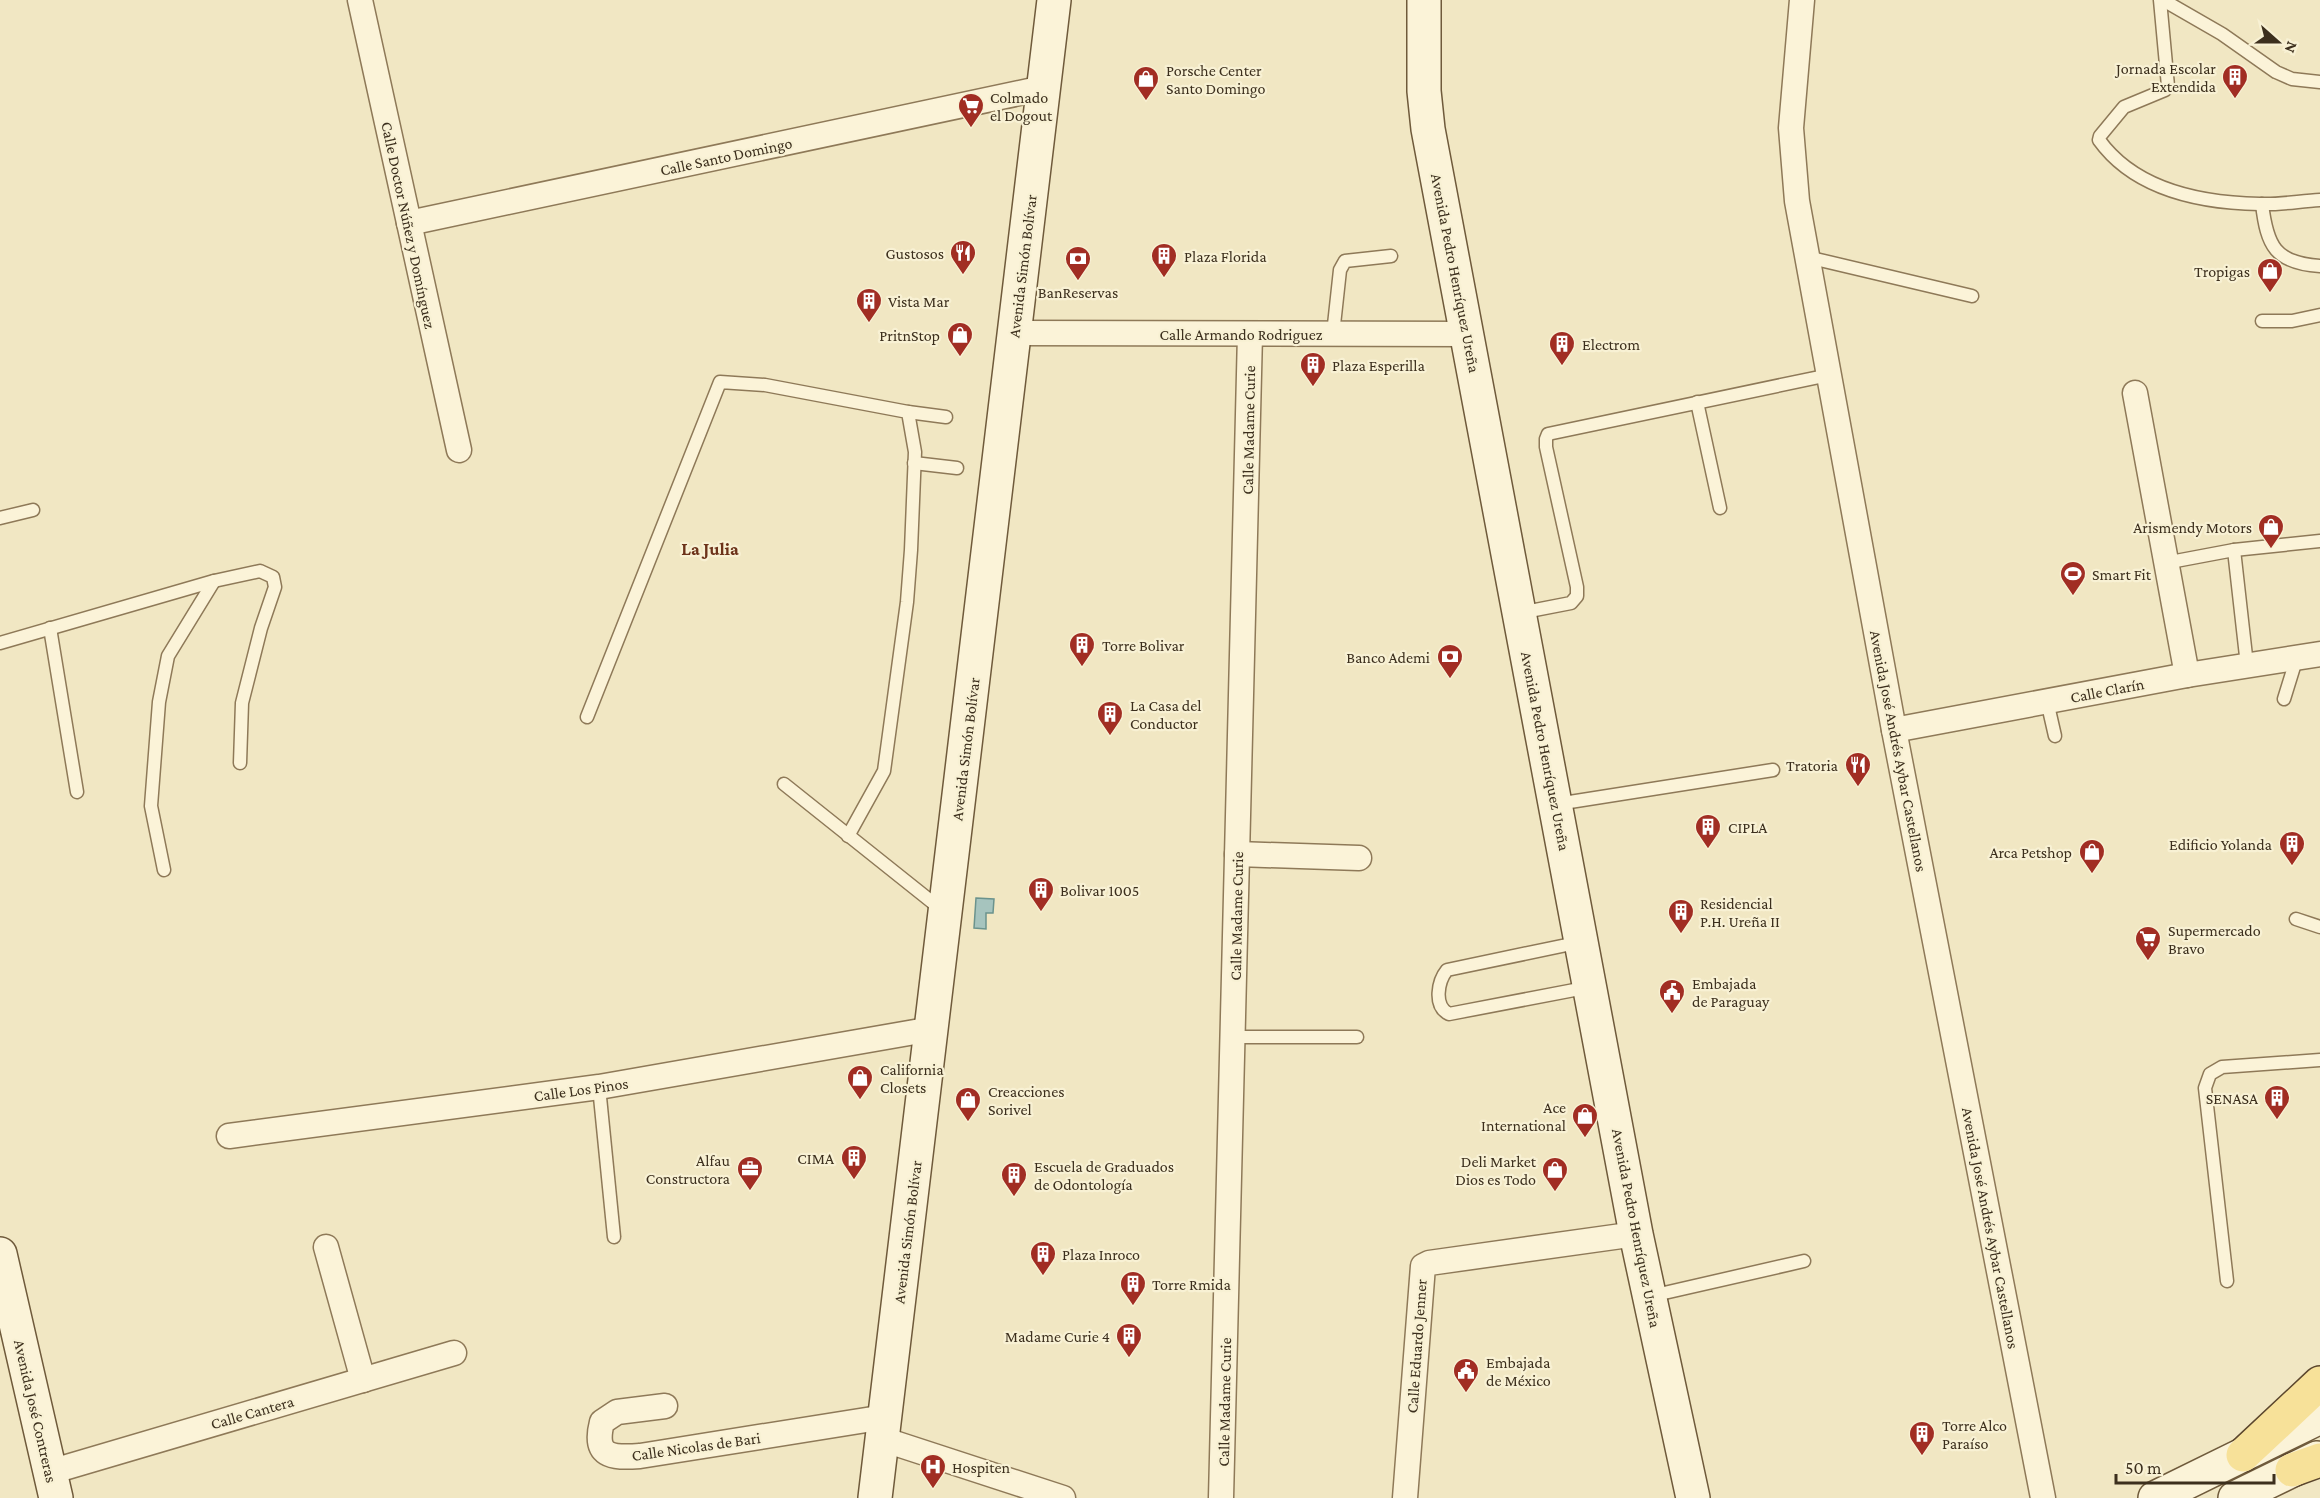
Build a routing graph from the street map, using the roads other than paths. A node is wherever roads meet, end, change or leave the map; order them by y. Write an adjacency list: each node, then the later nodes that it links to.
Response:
1 (360, 0): 10 (street, Calle Doctor Núñez y Domínguez)
2 (1054, 0): 7 (main road, Avenida Simón Bolívar)
3 (1424, 0): 20 (main road, Avenida Pedro Henríquez Ureña)
4 (1802, 0): 12 (street, Avenida José Andrés Aybar Castellanos)
5 (2161, 0): 6 (lane); 9 (lane)
6 (2320, 82)
7 (1043, 88): 10 (street, Calle Santo Domingo); 17 (main road, Avenida Simón Bolívar)
8 (2320, 200): 9 (lane)
9 (2262, 204): 13 (lane)
10 (409, 223): 26 (street, Calle Doctor Núñez y Domínguez)
11 (1391, 256): 19 (lane)
12 (1807, 257): 14 (lane); 21 (street, Avenida José Andrés Aybar Castellanos)
13 (2320, 266)
14 (1972, 296)
15 (2320, 315): 16 (lane)
16 (2262, 321)
17 (1014, 333): 18 (street, Calle Armando Rodriguez); 56 (main road, Avenida Simón Bolívar)
18 (1250, 334): 19 (street, Calle Armando Rodriguez); 53 (street, Calle Madame Curie)
19 (1333, 334): 20 (street, Calle Armando Rodriguez)
20 (1468, 334): 36 (main road, Avenida Pedro Henríquez Ureña)
21 (1829, 375): 23 (lane); 45 (street, Avenida José Andrés Aybar Castellanos)
22 (2135, 393): 34 (street)
23 (1697, 402): 29 (lane); 36 (lane)
24 (908, 412): 25 (lane); 27 (lane); 44 (lane)
25 (946, 417)
26 (459, 450)
27 (914, 463): 28 (lane); 52 (lane)
28 (957, 468)
29 (1720, 508)
30 (33, 510): 31 (lane)
31 (0, 518)
32 (2320, 541): 33 (lane)
33 (2234, 550): 34 (lane); 40 (lane)
34 (2165, 563): 41 (street)
35 (214, 580): 37 (lane); 47 (lane); 55 (lane)
36 (1520, 613): 51 (main road, Avenida Pedro Henríquez Ureña)
37 (50, 628): 38 (lane); 50 (lane)
38 (0, 643)
39 (2309, 655): 40 (street, Calle Clarín); 42 (lane)
40 (2247, 665): 41 (street, Calle Clarín)
41 (2187, 675): 43 (street, Calle Clarín)
42 (2284, 699)
43 (2047, 701): 45 (street, Calle Clarín); 46 (lane)
44 (587, 717)
45 (1894, 730): 88 (street, Avenida José Andrés Aybar Castellanos)
46 (2055, 736)
47 (240, 763)
48 (1773, 770): 51 (lane)
49 (784, 784): 52 (lane)
50 (77, 792)
51 (1556, 804): 59 (main road, Avenida Pedro Henríquez Ureña)
52 (848, 836): 56 (lane)
53 (1237, 854): 54 (street); 63 (street, Calle Madame Curie)
54 (1359, 858)
55 (164, 870)
56 (945, 912): 61 (main road, Avenida Simón Bolívar)
57 (2296, 919): 58 (lane)
58 (2320, 927)
59 (1582, 941): 60 (main road, Avenida Pedro Henríquez Ureña); 60 (lane)
60 (1590, 987): 67 (main road, Avenida Pedro Henríquez Ureña)
61 (932, 1029): 65 (street, Calle Los Pinos); 79 (main road, Avenida Simón Bolívar)
62 (1357, 1036): 63 (lane)
63 (1233, 1037): 85 (street, Calle Madame Curie)
64 (2320, 1060): 72 (lane)
65 (599, 1087): 66 (street, Calle Los Pinos); 68 (lane)
66 (229, 1136)
67 (1636, 1234): 73 (main road, Avenida Pedro Henríquez Ureña); 86 (street, Calle Eduardo Jenner)
68 (614, 1237)
69 (326, 1247): 75 (street)
70 (0, 1254): 82 (main road, Avenida José Contreras)
71 (1804, 1261): 73 (lane)
72 (2227, 1281)
73 (1650, 1297): 87 (main road, Avenida Pedro Henríquez Ureña)
74 (454, 1353): 75 (street, Calle Cantera)
75 (363, 1380): 82 (street, Calle Cantera)
76 (2320, 1383): 80 (main road)
77 (665, 1406): 79 (street, Calle Nicolas de Bari)
78 (2320, 1417): 80 (main road)
79 (883, 1428): 83 (main road, Avenida Simón Bolívar); 84 (street, Calle Nicolas de Bari)
80 (2243, 1455): 89 (main road)
81 (2311, 1462): 90 (main road)
82 (53, 1485)
83 (874, 1498)
84 (1063, 1498)
85 (1221, 1498)
86 (1405, 1498)
87 (1693, 1498)
88 (2043, 1498)
89 (2155, 1498)
90 (2235, 1498)

